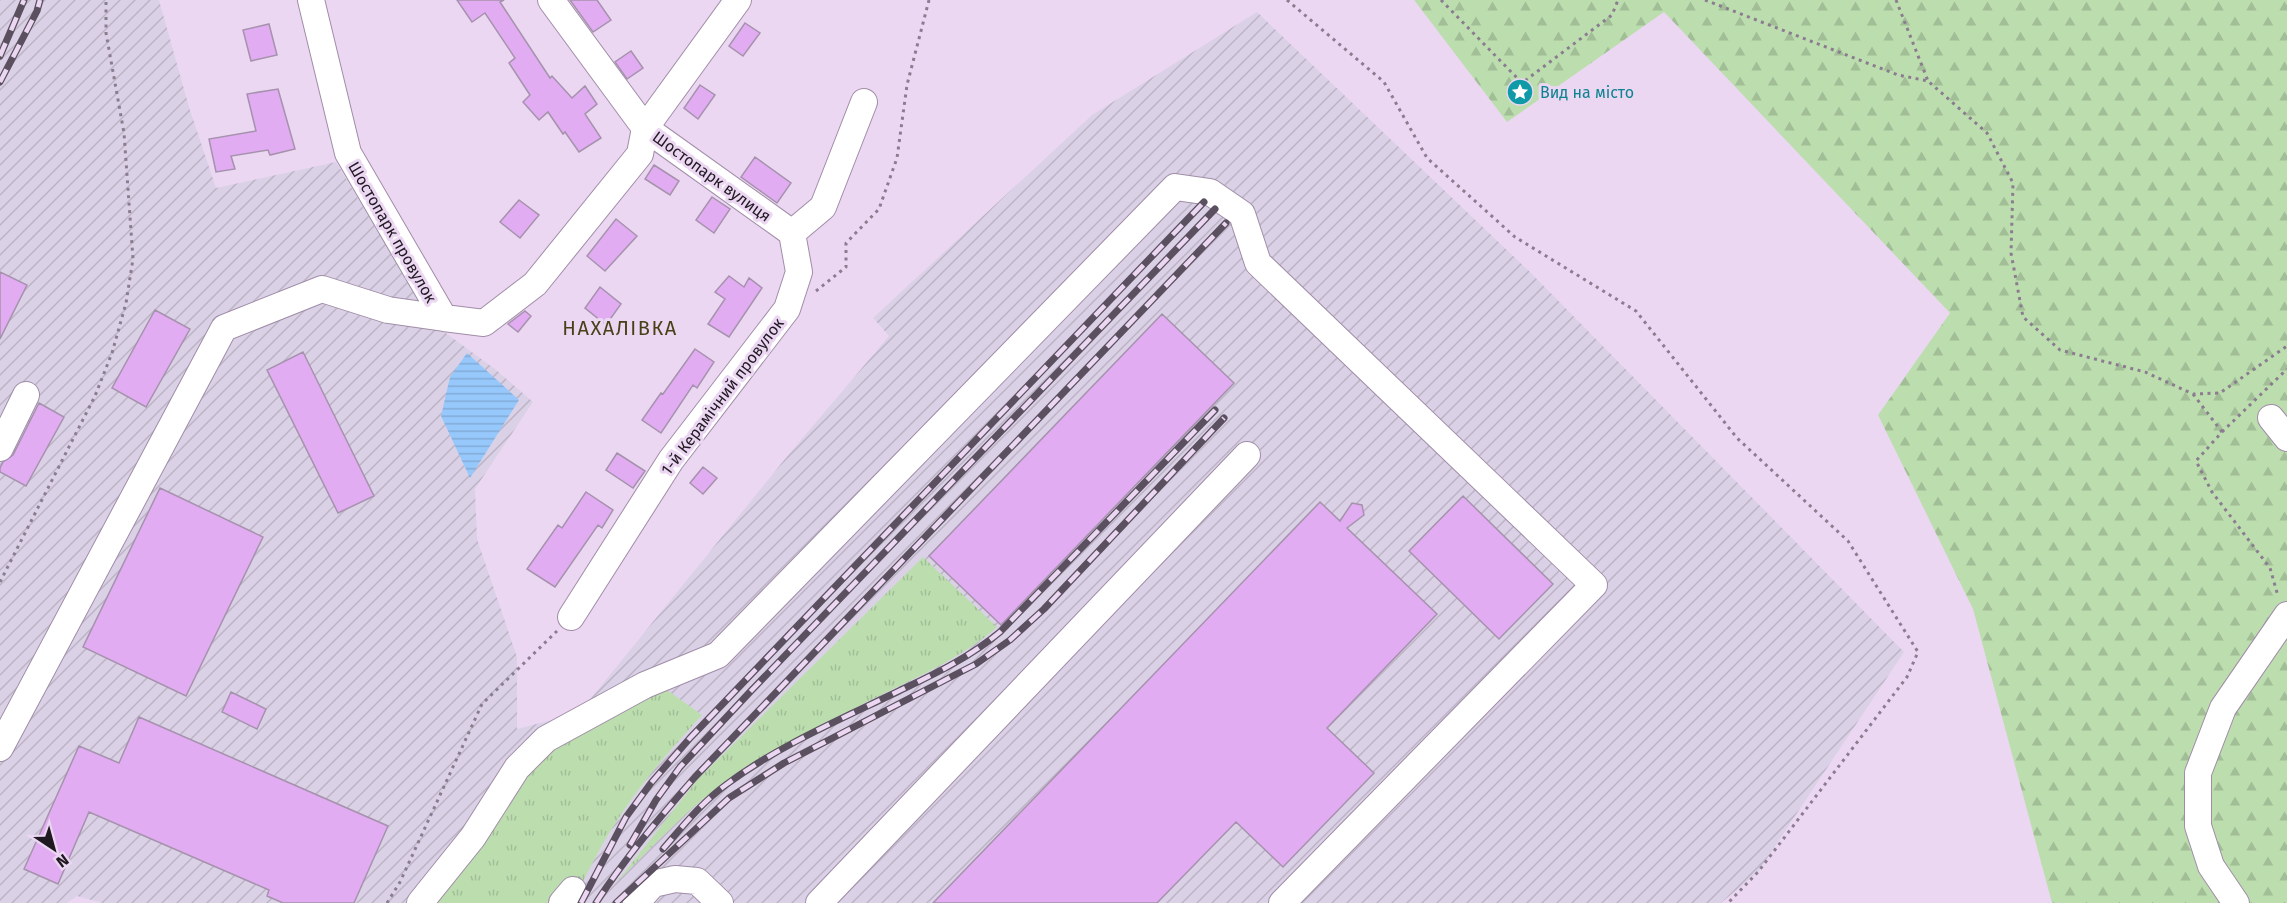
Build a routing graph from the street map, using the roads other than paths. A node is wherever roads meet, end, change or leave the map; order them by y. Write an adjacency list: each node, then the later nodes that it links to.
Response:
1 (311, 0): 7 (street, Шостопарк провулок)
2 (550, 0): 5 (street, Шостопарк вулиця)
3 (738, 0): 5 (street)
4 (864, 102): 6 (street)
5 (645, 128): 6 (street, Шостопарк вулиця); 7 (street, Шостопарк провулок)
6 (792, 234): 14 (street, 1-й Керамічний провулок)
7 (444, 318): 15 (street)
8 (26, 395): 11 (street)
9 (2271, 418): 10 (street)
10 (2287, 438)
11 (0, 447)
12 (1247, 455): 19 (street)
13 (2285, 616): 21 (street)
14 (572, 617)
15 (0, 747)
16 (420, 903): 20 (street)
17 (636, 903): 18 (street)
18 (720, 903)
19 (819, 903)
20 (1282, 903)
21 (2236, 903)

